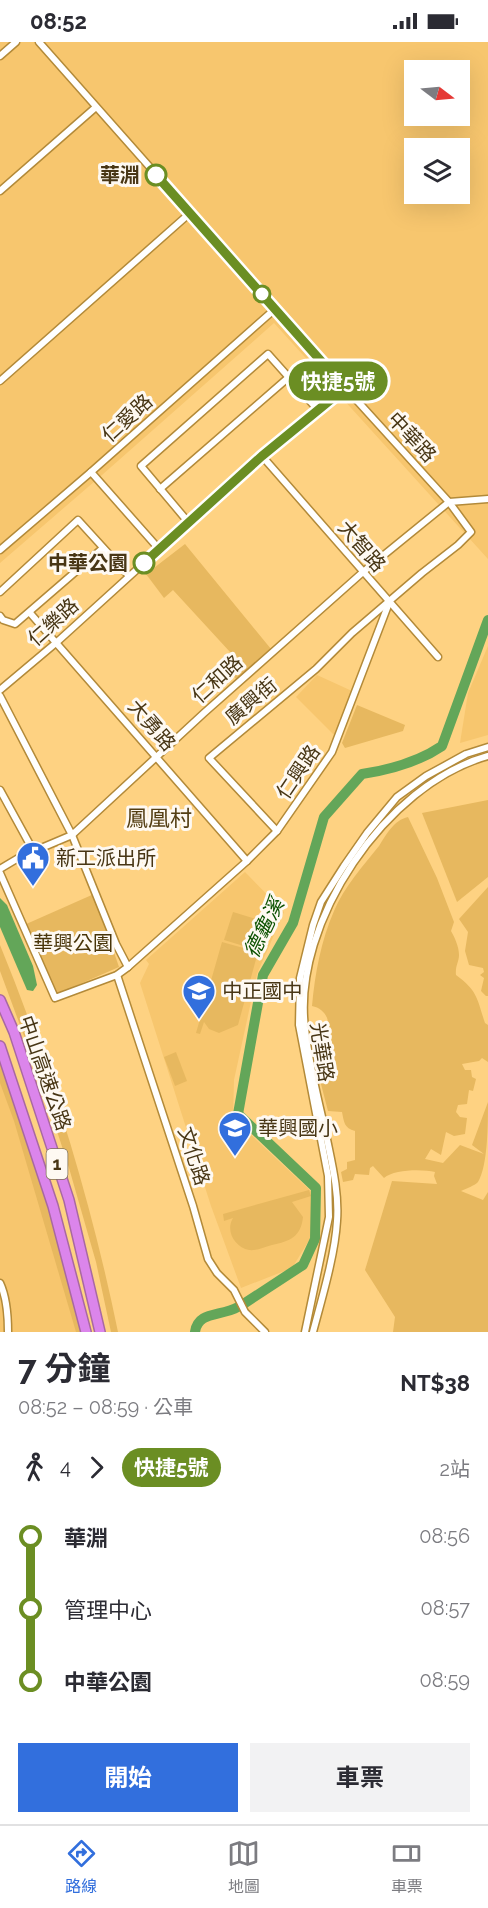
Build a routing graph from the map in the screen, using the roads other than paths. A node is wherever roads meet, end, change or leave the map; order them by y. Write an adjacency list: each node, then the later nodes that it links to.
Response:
1 (16, 42): 3 (street)
2 (39, 42): 4 (street, 中華路)
3 (0, 56)
4 (96, 107): 5 (street); 6 (street, 中華路)
5 (0, 191)
6 (190, 213): 7 (street, 中華路); 9 (street)
7 (275, 309): 10 (street, 中華路); 13 (street, 仁愛路)
8 (289, 377): 11 (street); 14 (street); 14 (street)
9 (0, 381)
10 (345, 388): 11 (street, 仁樂路); 16 (street, 中華路)
11 (318, 410): 12 (street, 仁樂路)
12 (262, 456): 17 (street, 仁樂路); 21 (street, 大智路)
13 (91, 472): 19 (street); 20 (street, 仁愛路)
14 (160, 489): 17 (street)
15 (488, 500): 16 (street)
16 (449, 502): 21 (street, 仁和路); 24 (street, 仁興路)
17 (189, 523): 19 (street, 仁樂路)
18 (102, 548): 22 (street); 23 (street); 25 (street)
19 (159, 549): 22 (street, 仁樂路)
20 (0, 550)
21 (363, 572): 24 (street, 大智路); 33 (street, 仁和路)
22 (129, 576): 27 (street, 仁樂路)
23 (0, 592)
24 (389, 602): 28 (street, 大智路); 35 (street, 仁興路); 35 (street, 廣興街)
25 (30, 613): 26 (street); 27 (street, 大勇路)
26 (0, 616)
27 (57, 642): 29 (street, 仁樂路); 33 (street, 大勇路)
28 (438, 657)
29 (0, 690)
30 (0, 696): 36 (street)
31 (488, 747): 40 (street, 光華路)
32 (488, 756): 40 (street, 光華路)
33 (157, 757): 36 (street, 仁和路); 38 (street, 大勇路)
34 (0, 790): 37 (street)
35 (277, 831): 38 (street, 仁興路)
36 (72, 835): 37 (street, 仁和路); 41 (street)
37 (34, 852): 39 (street, 仁和路)
38 (247, 861): 41 (street, 仁興路)
39 (0, 871): 42 (street, 仁興路)
40 (311, 945): 44 (street, 光華路)
41 (128, 967): 42 (street, 仁興路)
42 (117, 975): 50 (street, 文化路)
43 (0, 1000): 49 (highway, 中山高速公路 / 1)
44 (301, 1025): 51 (street, 光華路); 52 (street, 光華路)
45 (0, 1046): 48 (highway, 中山高速公路 / 1)
46 (0, 1283): 47 (street)
47 (8, 1332)
48 (86, 1332)
49 (100, 1332)
50 (265, 1332)
51 (305, 1332)
52 (313, 1332)

